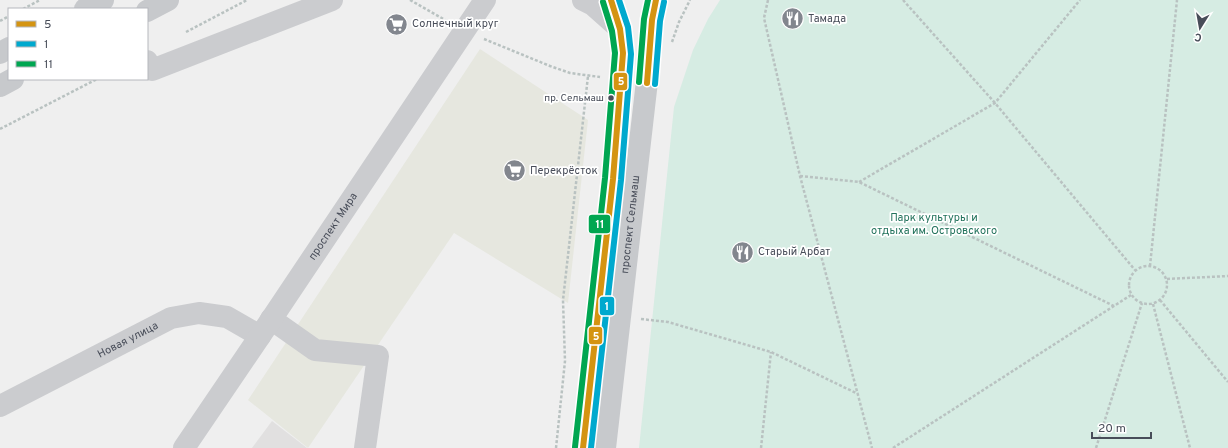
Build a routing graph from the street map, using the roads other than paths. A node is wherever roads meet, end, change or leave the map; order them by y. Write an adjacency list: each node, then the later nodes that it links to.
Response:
1 (103, 0): 8 (main road)
2 (168, 0): 9 (main road)
3 (332, 0): 11 (street)
4 (583, 0): 10 (street)
5 (610, 0): 10 (main road, проспект Сельмаш)
6 (656, 0): 19 (main road, проспект Сельмаш)
7 (483, 2): 14 (street, проспект Мира)
8 (87, 8)
9 (148, 10)
10 (620, 29): 18 (main road, проспект Сельмаш)
11 (148, 62)
12 (11, 80): 13 (main road)
13 (0, 86)
14 (266, 327): 15 (street, Новая улица); 16 (street, проспект Мира); 17 (street, Новая улица)
15 (2, 399)
16 (184, 448)
17 (364, 448)
18 (583, 448)
19 (605, 448)

